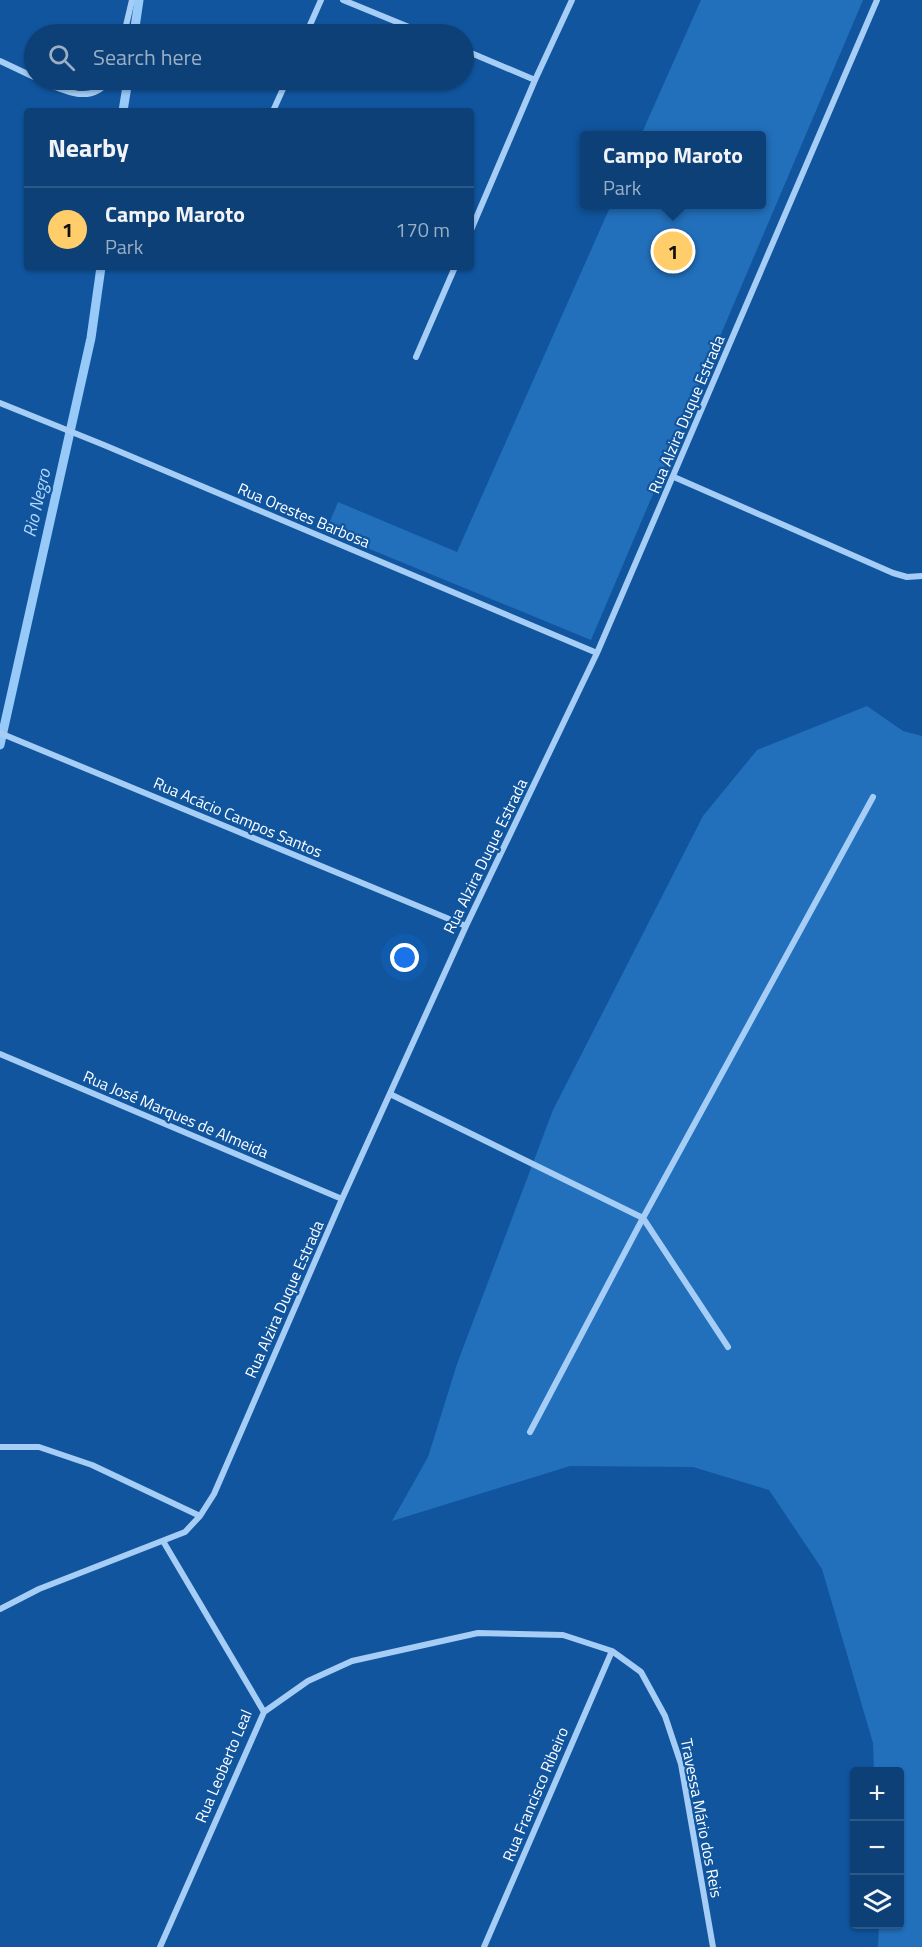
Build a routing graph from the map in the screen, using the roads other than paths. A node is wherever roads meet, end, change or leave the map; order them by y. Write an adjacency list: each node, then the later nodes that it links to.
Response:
1 (132, 0): 6 (street)
2 (321, 0): 7 (street)
3 (343, 0): 8 (street)
4 (572, 0): 12 (street)
5 (877, 0): 21 (street, Rua Alzira Duque Estrada)
6 (126, 24)
7 (310, 24)
8 (402, 24)
9 (474, 54): 12 (street)
10 (0, 61): 11 (street)
11 (24, 72)
12 (535, 80): 17 (street)
13 (62, 90): 14 (street)
14 (97, 90)
15 (282, 90): 16 (street)
16 (274, 108)
17 (474, 223)
18 (454, 270): 19 (street)
19 (416, 357)
20 (0, 403): 23 (street, Rua Orestes Barbosa)
21 (674, 477): 22 (street); 23 (street, Rua Alzira Duque Estrada)
22 (922, 576)
23 (597, 653): 26 (street, Rua Alzira Duque Estrada)
24 (0, 733): 26 (street, Rua Acácio Campos Santos)
25 (873, 797): 30 (street)
26 (466, 926): 28 (street, Rua Alzira Duque Estrada)
27 (0, 1054): 29 (street, Rua José Marques de Almeida)
28 (390, 1094): 29 (street, Rua Alzira Duque Estrada); 30 (street)
29 (342, 1199): 34 (street, Rua Alzira Duque Estrada)
30 (643, 1218): 31 (street); 32 (street)
31 (728, 1347)
32 (530, 1431)
33 (0, 1448): 34 (street)
34 (200, 1516): 35 (street, Rua Alzira Duque Estrada)
35 (163, 1541): 36 (street, Rua Alzira Duque Estrada); 38 (street, Rua Leoberto Leal)
36 (0, 1610)
37 (612, 1651): 38 (street, Travessa Mário dos Reis); 40 (street, Rua Francisco Ribeiro); 41 (street, Travessa Mário dos Reis)
38 (264, 1712): 39 (street, Rua Leoberto Leal)
39 (160, 1947)
40 (484, 1947)
41 (713, 1947)

